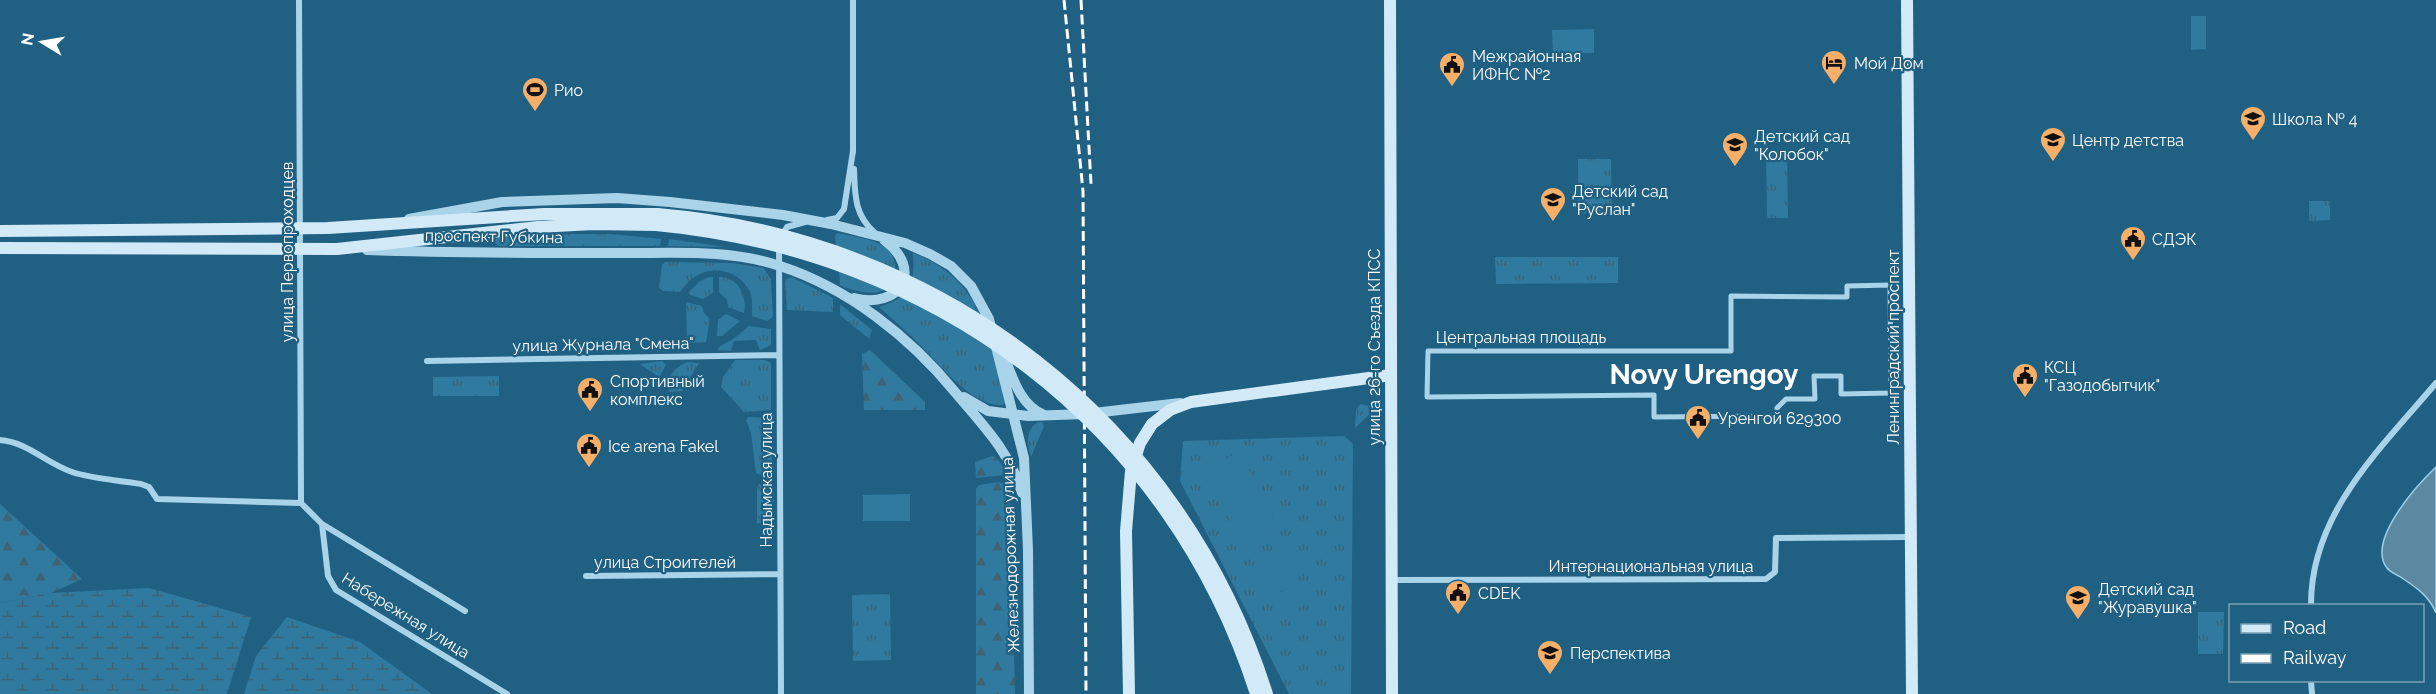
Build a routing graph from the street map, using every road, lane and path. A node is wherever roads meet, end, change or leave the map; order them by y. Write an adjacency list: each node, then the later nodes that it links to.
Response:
1 (299, 0): 9 (street, улица Первопроходцев)
2 (853, 0): 5 (street)
3 (1390, 0): 20 (main road, улица 26-го Съезда КПСС)
4 (1907, 0): 31 (main road, Ленинградский проспект)
5 (853, 151): 7 (street); 11 (street)
6 (656, 220): 8 (main road, проспект Губкина); 14 (main road); 41 (main road, bridge); 42 (main road, bridge)
7 (818, 221): 8 (street, проспект Губкина); 11 (street, проспект Губкина); 15 (street, Надымская улица)
8 (377, 225): 9 (main road, проспект Губкина)
9 (300, 228): 10 (main road, проспект Губкина); 13 (street, улица Первопроходцев)
10 (0, 231)
11 (877, 235): 16 (street); 17 (street, проспект Губкина)
12 (0, 248): 13 (main road, проспект Губкина)
13 (300, 248): 14 (main road, проспект Губкина); 28 (street, улица Первопроходцев)
14 (337, 249): 15 (street, проспект Губкина)
15 (779, 265): 16 (street, проспект Губкина); 18 (street, Надымская улица)
16 (844, 295): 21 (street, проспект Губкина)
17 (993, 331): 25 (street, проспект Губкина); 26 (street)
18 (779, 355): 19 (street, улица Журнала "Смена"); 32 (street, Надымская улица)
19 (427, 361)
20 (1391, 375): 24 (main road); 34 (main road, улица 26-го Съезда КПСС)
21 (948, 383): 25 (street); 29 (street)
22 (2436, 383): 35 (street)
23 (1841, 394): 23 (street, Центральная площадь)
24 (1191, 402): 26 (street); 40 (main road)
25 (1013, 416): 26 (street); 29 (street, Железнодорожная улица)
26 (1046, 416)
27 (0, 440): 28 (street)
28 (302, 503): 30 (street)
29 (1027, 513): 39 (street, Железнодорожная улица)
30 (322, 524): 36 (street); 37 (street, Набережная улица)
31 (1911, 537): 34 (street, Интернациональная улица); 44 (main road, Ленинградский проспект)
32 (780, 574): 33 (street, улица Строителей); 38 (street, Надымская улица)
33 (585, 576)
34 (1391, 580): 43 (main road, улица 26-го Съезда КПСС)
35 (2311, 604)
36 (465, 611)
37 (507, 694)
38 (781, 694)
39 (1029, 694)
40 (1129, 694)
41 (1256, 694)
42 (1267, 694)
43 (1392, 694)
44 (1912, 694)

